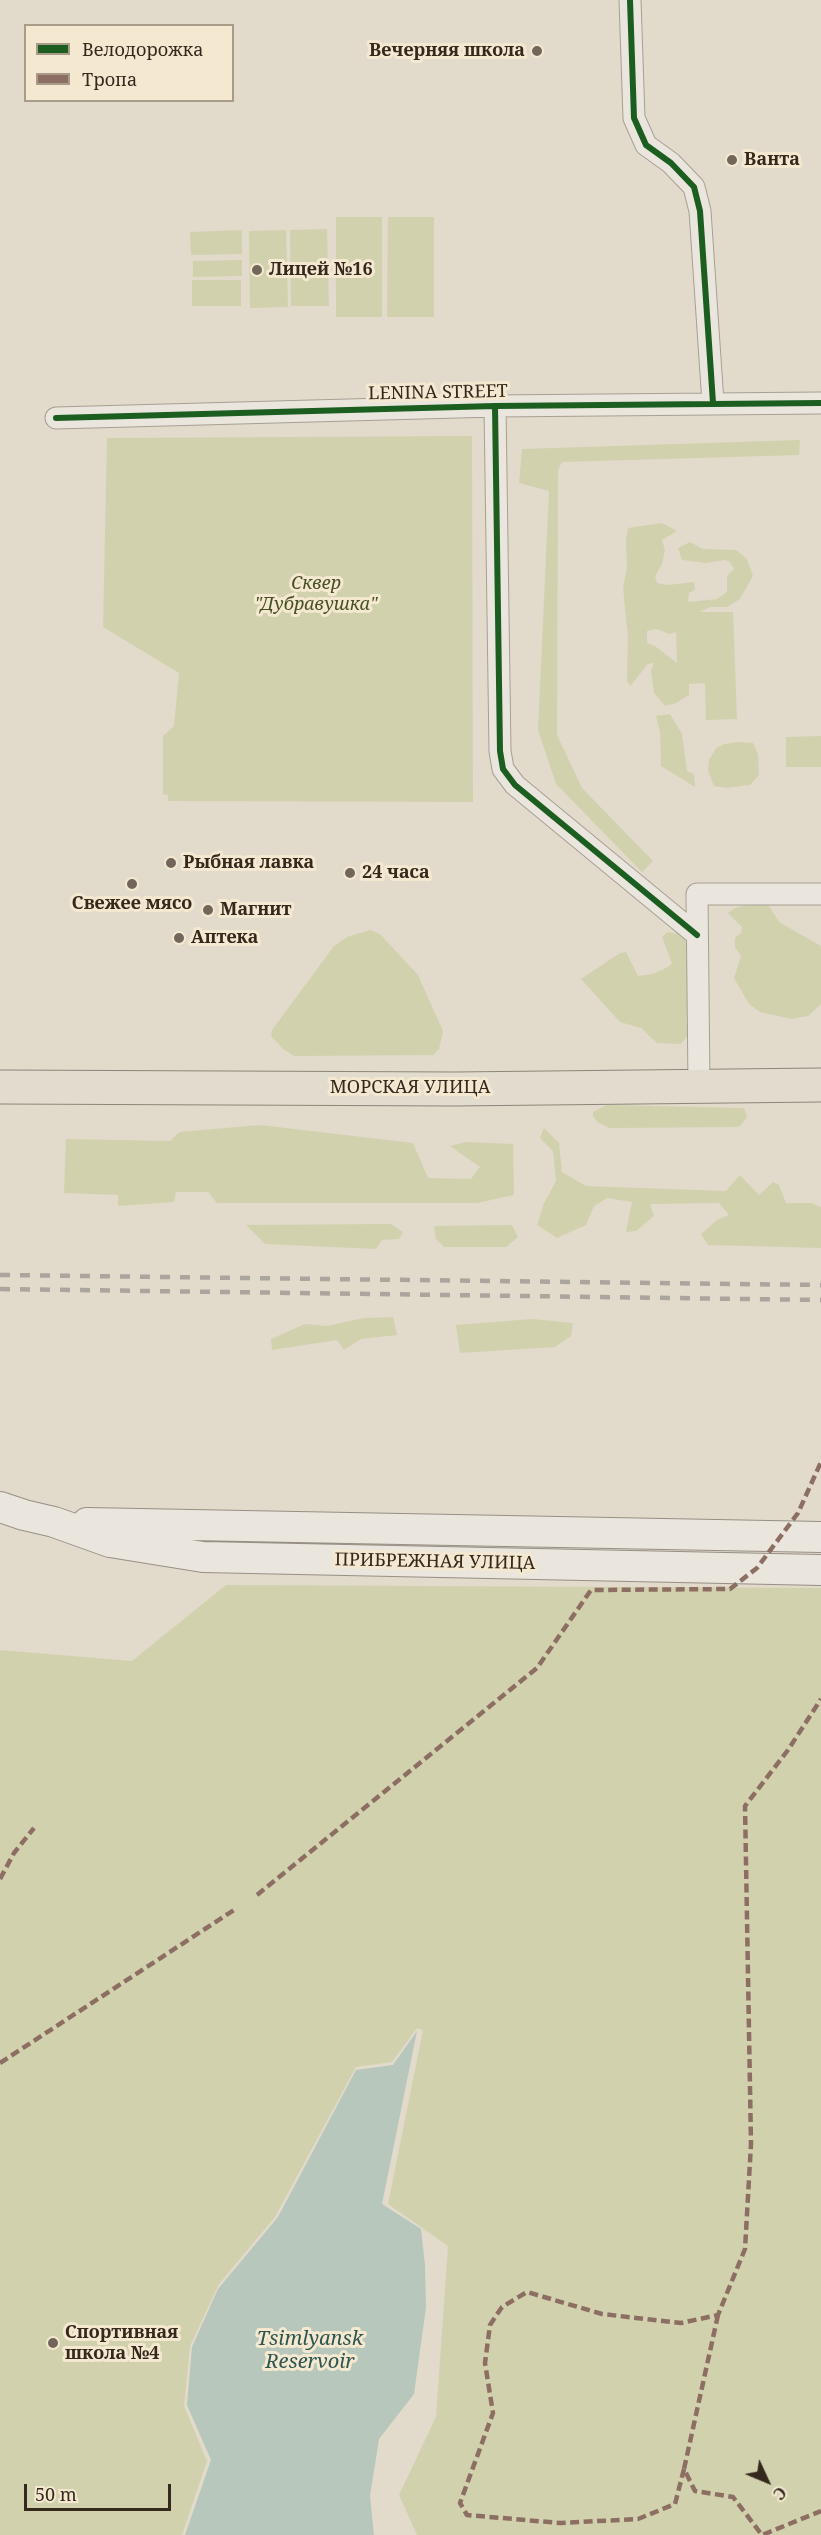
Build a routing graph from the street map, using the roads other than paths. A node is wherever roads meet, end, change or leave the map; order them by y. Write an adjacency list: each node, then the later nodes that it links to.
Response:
1 (630, 0): 2 (street)
2 (713, 403): 3 (street, LENINA STREET); 4 (street, LENINA STREET)
3 (821, 403)
4 (495, 406): 5 (street, LENINA STREET); 7 (street)
5 (56, 418)
6 (821, 894): 7 (street)
7 (697, 935): 8 (street)
8 (699, 1085): 9 (main road, МОРСКАЯ УЛИЦА); 10 (main road, МОРСКАЯ УЛИЦА)
9 (821, 1085)
10 (0, 1088)
11 (0, 1507): 12 (main road, ПРИБРЕЖНАЯ УЛИЦА)
12 (54, 1522): 13 (main road, ПРИБРЕЖНАЯ УЛИЦА); 14 (main road, ПРИБРЕЖНАЯ УЛИЦА)
13 (821, 1537)
14 (821, 1570)

